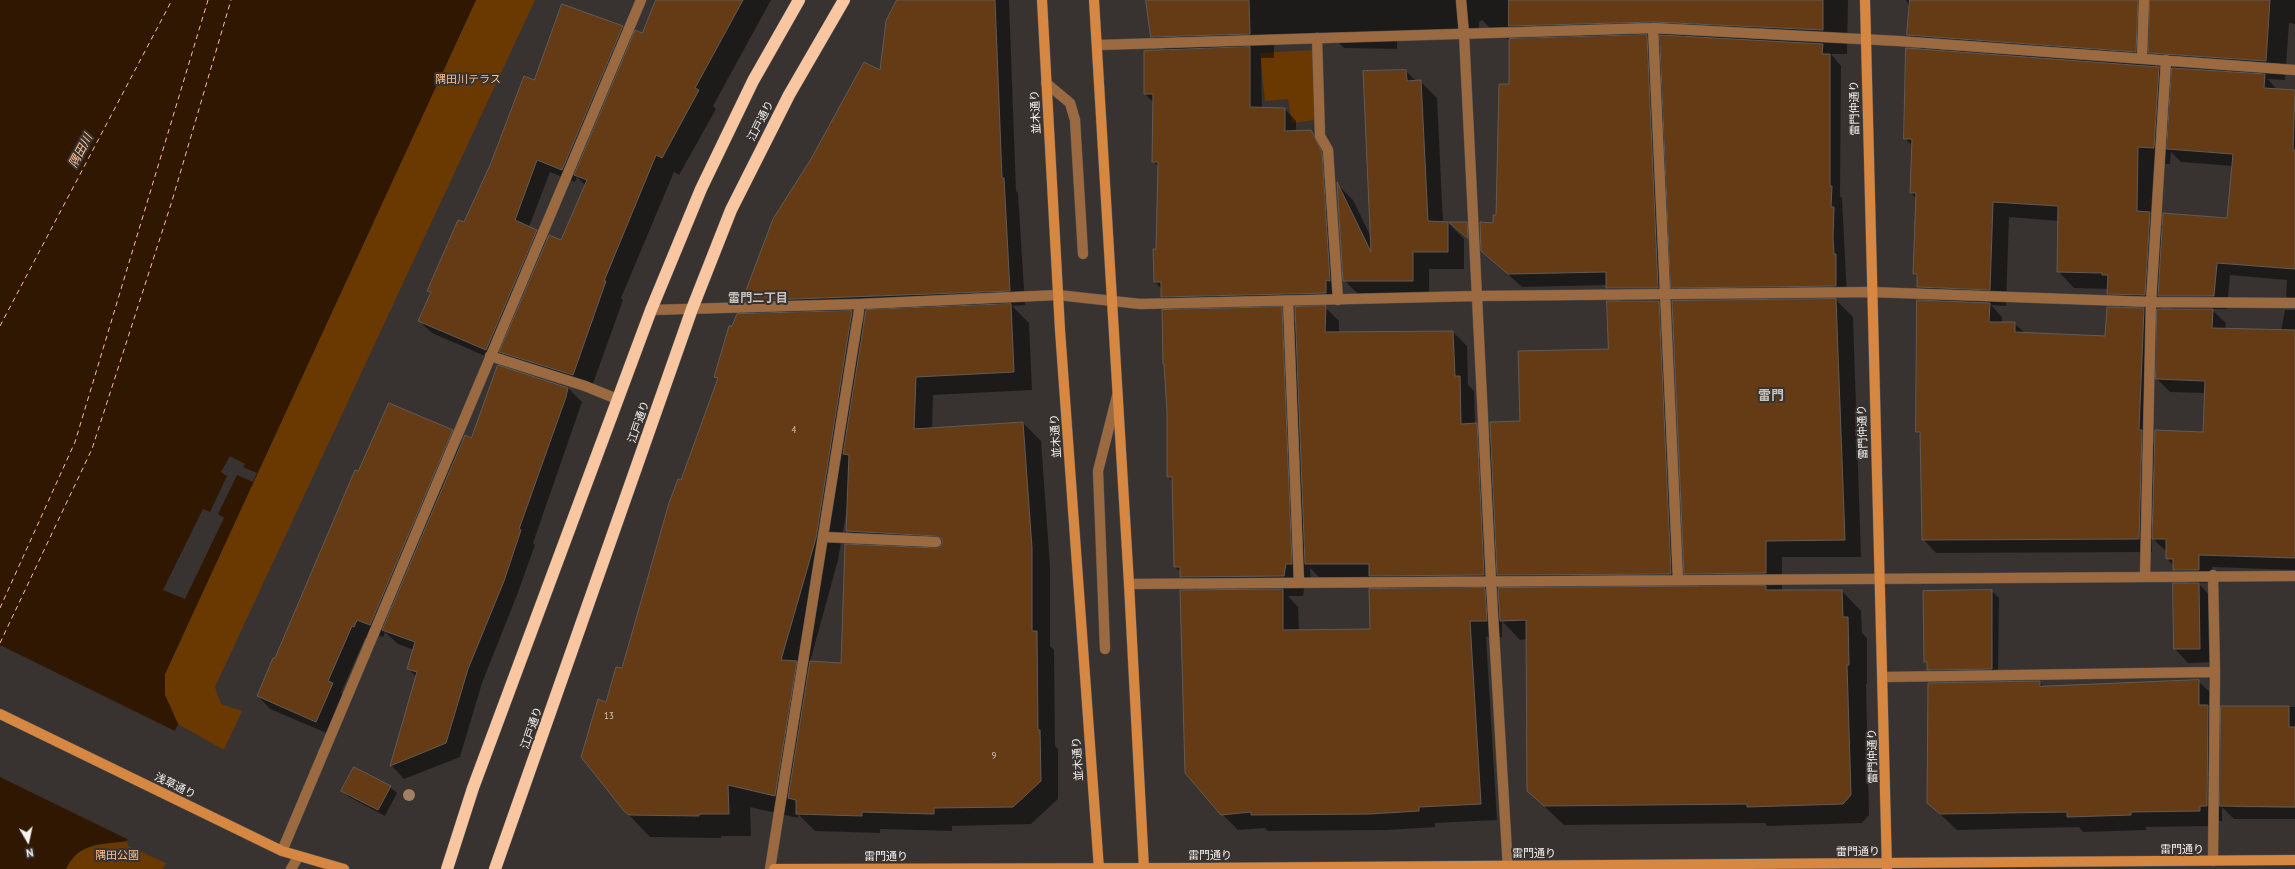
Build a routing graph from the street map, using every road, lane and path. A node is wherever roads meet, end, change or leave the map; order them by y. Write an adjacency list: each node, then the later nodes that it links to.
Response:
1 (641, 0): 31 (street)
2 (798, 0): 30 (highway)
3 (844, 0): 29 (highway, 江戸通り)
4 (1042, 0): 17 (street, 並木通り)
5 (1094, 0): 13 (street)
6 (1460, 0): 10 (street)
7 (1865, 0): 12 (street, 雷門仲通り)
8 (2144, 0): 14 (street)
9 (1653, 28): 10 (street); 12 (street); 20 (street)
10 (1464, 34): 11 (street); 22 (street)
11 (1317, 38): 13 (street); 24 (street)
12 (1866, 40): 14 (street); 19 (street, 雷門仲通り)
13 (1098, 45): 25 (street)
14 (2142, 58): 15 (street)
15 (2166, 60): 16 (street); 26 (street)
16 (2295, 70)
17 (1046, 83): 18 (street); 21 (street, 並木通り)
18 (1083, 254)
19 (1871, 292): 20 (street); 26 (street); 39 (street, 雷門仲通り)
20 (1666, 293): 22 (street); 40 (street)
21 (1058, 295): 25 (street); 28 (street); 54 (street, 並木通り)
22 (1477, 296): 24 (street); 41 (street)
23 (1288, 300): 24 (street); 25 (street); 42 (street)
24 (1338, 300)
25 (1111, 302): 32 (street)
26 (2151, 302): 27 (street); 37 (street)
27 (2295, 303)
28 (860, 304): 29 (street); 34 (street)
29 (692, 309): 30 (street); 59 (highway, 江戸通り)
30 (651, 310): 33 (highway)
31 (490, 356): 33 (street); 48 (street)
32 (1117, 394): 43 (street); 44 (street)
33 (617, 400): 58 (highway)
34 (824, 537): 35 (street); 60 (street)
35 (936, 542)
36 (2213, 575): 37 (street); 38 (street); 45 (street)
37 (2145, 576): 39 (street)
38 (2295, 576)
39 (1879, 578): 40 (street); 46 (street, 雷門仲通り)
40 (1678, 580): 41 (street)
41 (1491, 581): 42 (street); 53 (street)
42 (1299, 583): 43 (street)
43 (1130, 584): 55 (street)
44 (1105, 649)
45 (2215, 672): 46 (street); 51 (street)
46 (1883, 677): 52 (street, 雷門仲通り)
47 (0, 714): 48 (street, 浅草通り)
48 (282, 851): 49 (street, 浅草通り)
49 (298, 857): 56 (street); 57 (street, 浅草通り)
50 (2295, 860): 51 (street, 雷門通り)
51 (2213, 861): 52 (street, 雷門通り)
52 (1887, 866): 53 (street, 雷門通り)
53 (1508, 867): 55 (street, 雷門通り)
54 (1098, 868): 55 (street, 雷門通り); 61 (street, 雷門通り)
55 (1145, 868)
56 (291, 869)
57 (344, 869)
58 (447, 869)
59 (495, 869)
60 (770, 869)
61 (774, 869)

